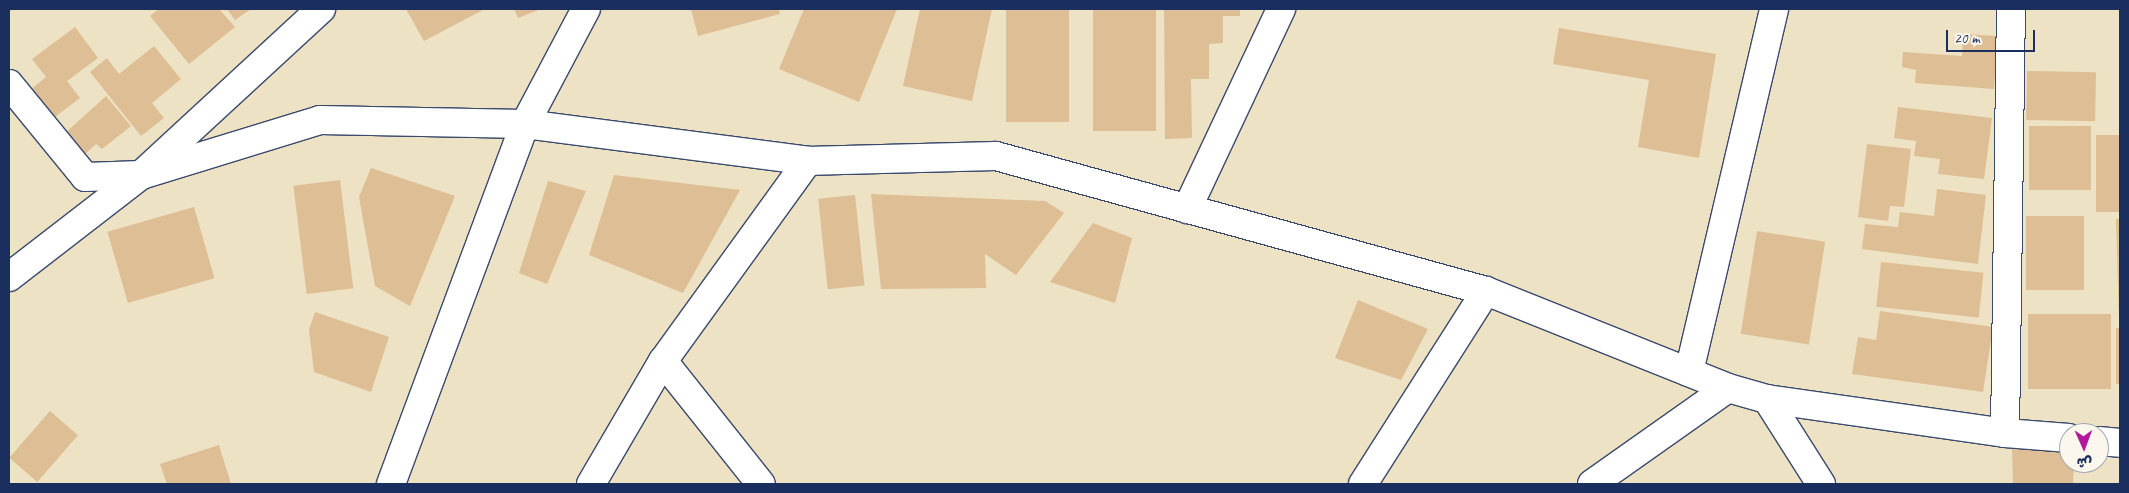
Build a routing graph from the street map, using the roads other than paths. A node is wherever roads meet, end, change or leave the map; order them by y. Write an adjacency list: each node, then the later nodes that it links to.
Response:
1 (321, 9): 9 (street)
2 (586, 9): 7 (street)
3 (1281, 9): 10 (street)
4 (1774, 9): 14 (street)
5 (2011, 9): 17 (street)
6 (9, 84): 9 (street)
7 (525, 124): 8 (street); 9 (street); 19 (street)
8 (808, 160): 10 (street); 13 (street)
9 (141, 175): 11 (street)
10 (1187, 209): 12 (street)
11 (9, 277)
12 (1486, 291): 14 (street); 22 (street)
13 (663, 361): 20 (street); 21 (street)
14 (1689, 372): 15 (street)
15 (1728, 388): 16 (street); 23 (street)
16 (1767, 399): 17 (street); 24 (street)
17 (2005, 433): 18 (street)
18 (2059, 437)
19 (391, 484)
20 (591, 484)
21 (761, 484)
22 (1363, 484)
23 (1592, 484)
24 (1821, 484)

